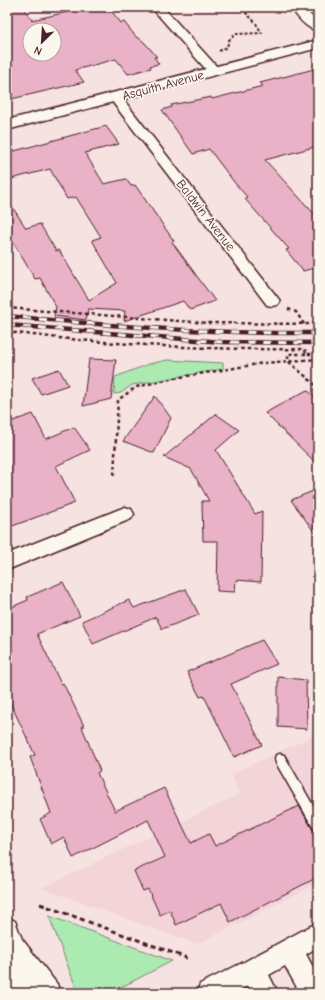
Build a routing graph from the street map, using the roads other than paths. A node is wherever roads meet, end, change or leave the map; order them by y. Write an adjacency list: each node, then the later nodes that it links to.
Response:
1 (157, 7): 5 (street)
2 (299, 7): 3 (street)
3 (318, 28)
4 (318, 44): 5 (street, Asquith Avenue)
5 (214, 71): 6 (street, Asquith Avenue)
6 (115, 97): 7 (street, Asquith Avenue); 8 (street, Baldwin Avenue)
7 (7, 125)
8 (272, 301)
9 (125, 514): 10 (street)
10 (7, 562)
11 (280, 759): 12 (lane)
12 (318, 825)
13 (318, 934): 16 (street)
14 (10, 938): 18 (street); 19 (street)
15 (318, 938): 16 (street)
16 (290, 950): 17 (street); 22 (street)
17 (253, 971): 20 (street); 21 (street)
18 (19, 993)
19 (48, 993)
20 (209, 993)
21 (266, 993)
22 (313, 993)

